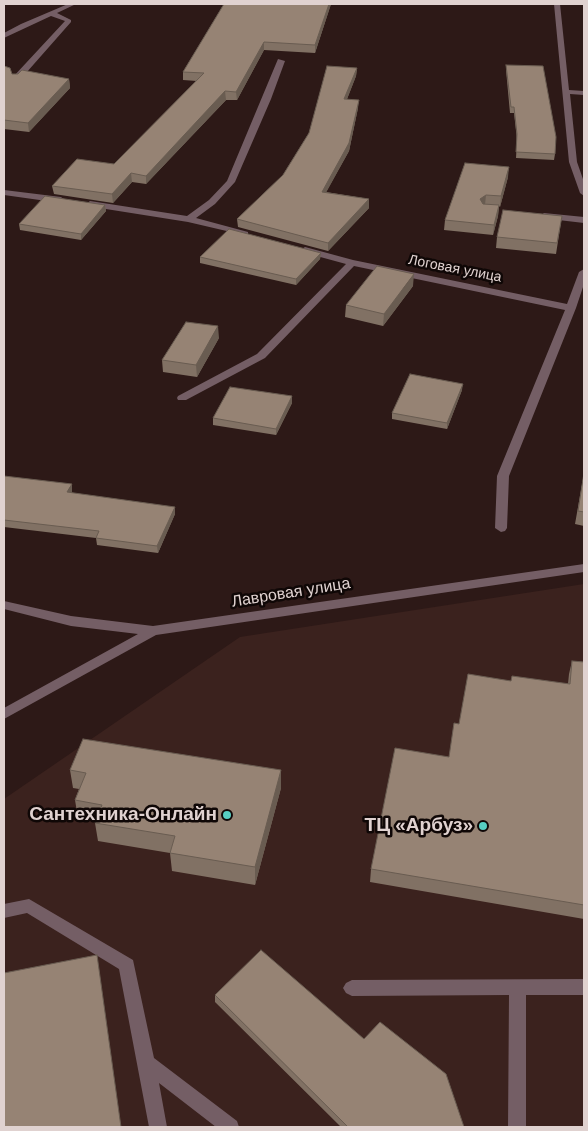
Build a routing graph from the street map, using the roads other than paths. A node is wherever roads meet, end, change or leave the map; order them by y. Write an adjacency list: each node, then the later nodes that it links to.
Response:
1 (73, 4): 3 (street)
2 (557, 4): 7 (street)
3 (52, 14): 4 (street); 6 (street)
4 (4, 36)
5 (281, 61): 12 (street)
6 (16, 79)
7 (565, 92): 8 (street); 10 (street)
8 (584, 93)
9 (4, 192): 12 (street)
10 (584, 193)
11 (535, 215): 13 (street)
12 (189, 218): 14 (street)
13 (584, 220)
14 (256, 237)
15 (295, 248): 16 (street, Логовая улица)
16 (352, 264): 18 (street, Логовая улица); 19 (street)
17 (584, 272): 18 (street)
18 (571, 308): 20 (street)
19 (182, 398)
20 (501, 528)
21 (584, 568): 23 (street, Лавровая улица)
22 (4, 605): 23 (street, Лавровая улица)
23 (153, 631): 24 (street)
24 (4, 714)
25 (4, 911): 29 (street)
26 (518, 987): 27 (street); 28 (street); 32 (street)
27 (584, 987)
28 (352, 988)
29 (145, 1062): 30 (street); 31 (street)
30 (158, 1127)
31 (230, 1127)
32 (518, 1127)

